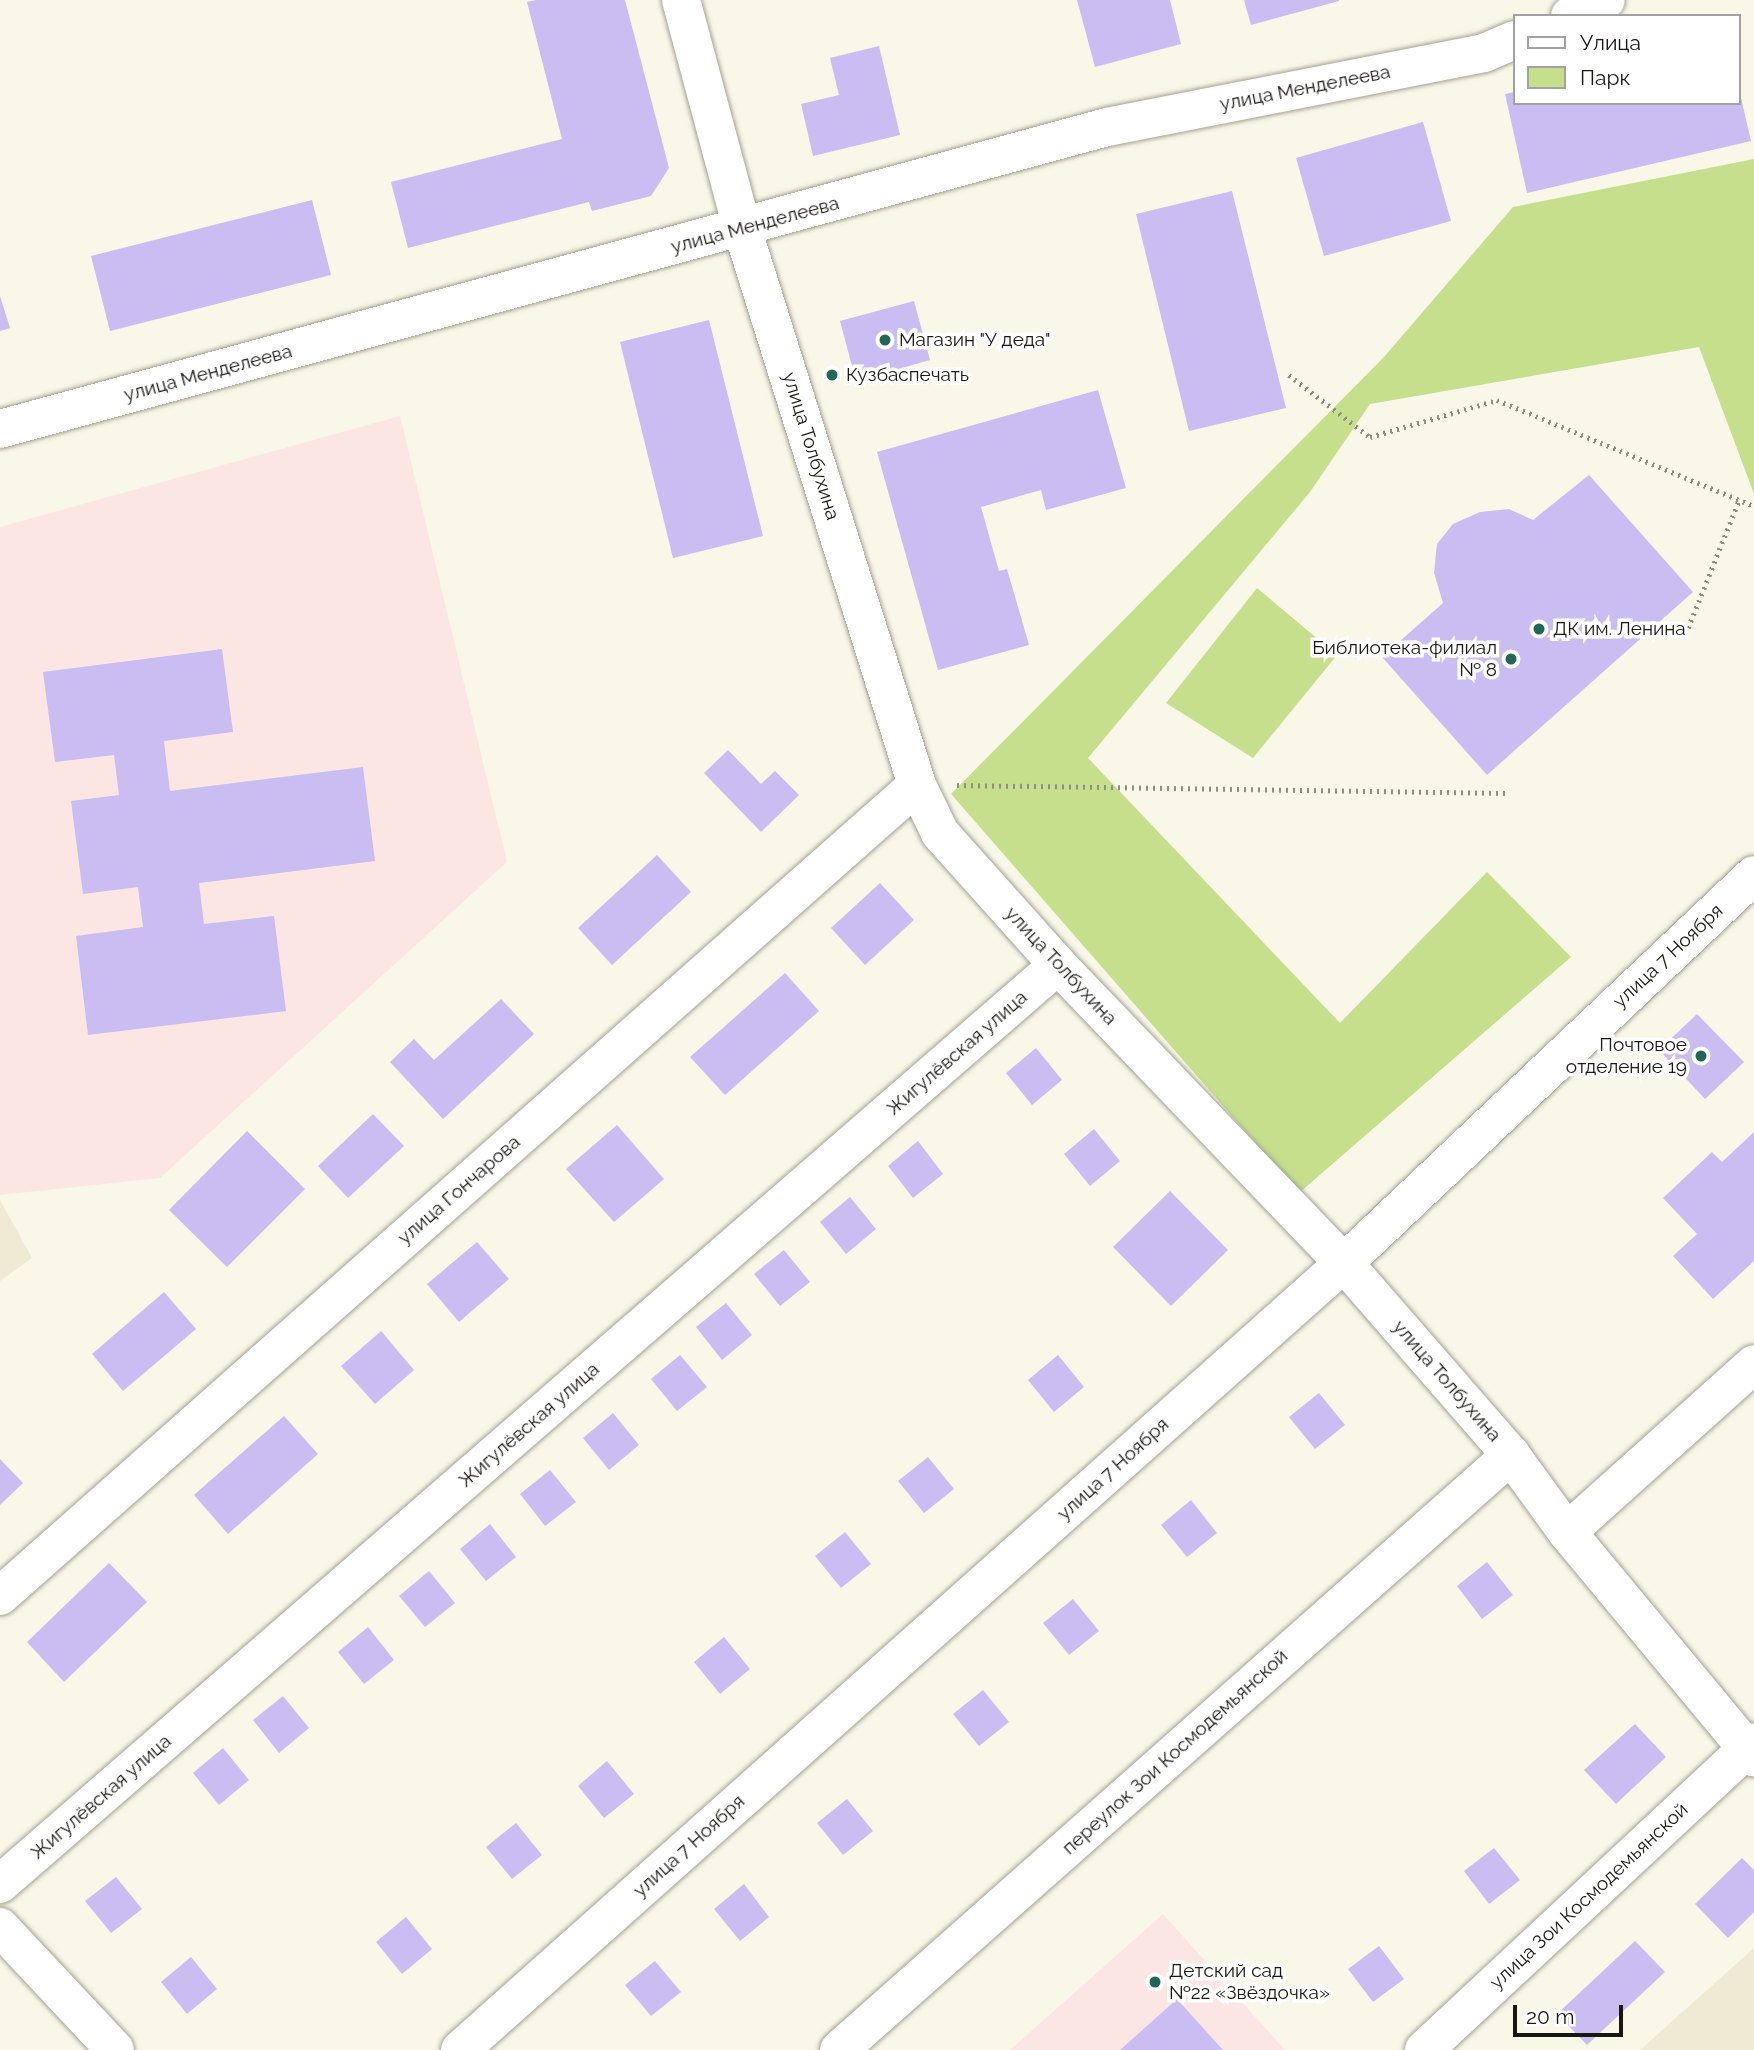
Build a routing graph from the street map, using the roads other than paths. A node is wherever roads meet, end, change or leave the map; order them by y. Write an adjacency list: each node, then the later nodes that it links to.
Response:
1 (681, 0): 5 (street, улица Толбухина)
2 (1606, 0): 3 (street)
3 (1574, 14)
4 (1512, 41): 5 (street, улица Менделеева)
5 (742, 229): 6 (street, улица Менделеева); 7 (street, улица Толбухина)
6 (0, 429)
7 (917, 785): 9 (street, улица Толбухина); 14 (street, улица Гончарова)
8 (1754, 875): 10 (street, улица 7 Ноября)
9 (1058, 965): 10 (street, улица Толбухина); 16 (street, Жигулёвская улица)
10 (1344, 1263): 12 (street, улица Толбухина); 19 (street, улица 7 Ноября)
11 (1754, 1364): 13 (street)
12 (1511, 1455): 13 (street, улица Толбухина); 20 (street, переулок Зои Космодемьянской)
13 (1567, 1532): 15 (street, улица Толбухина)
14 (0, 1596)
15 (1751, 1749): 21 (street, улица Зои Космодемьянской)
16 (0, 1884)
17 (0, 1927): 18 (street)
18 (114, 2050)
19 (460, 2050)
20 (839, 2050)
21 (1424, 2050)

